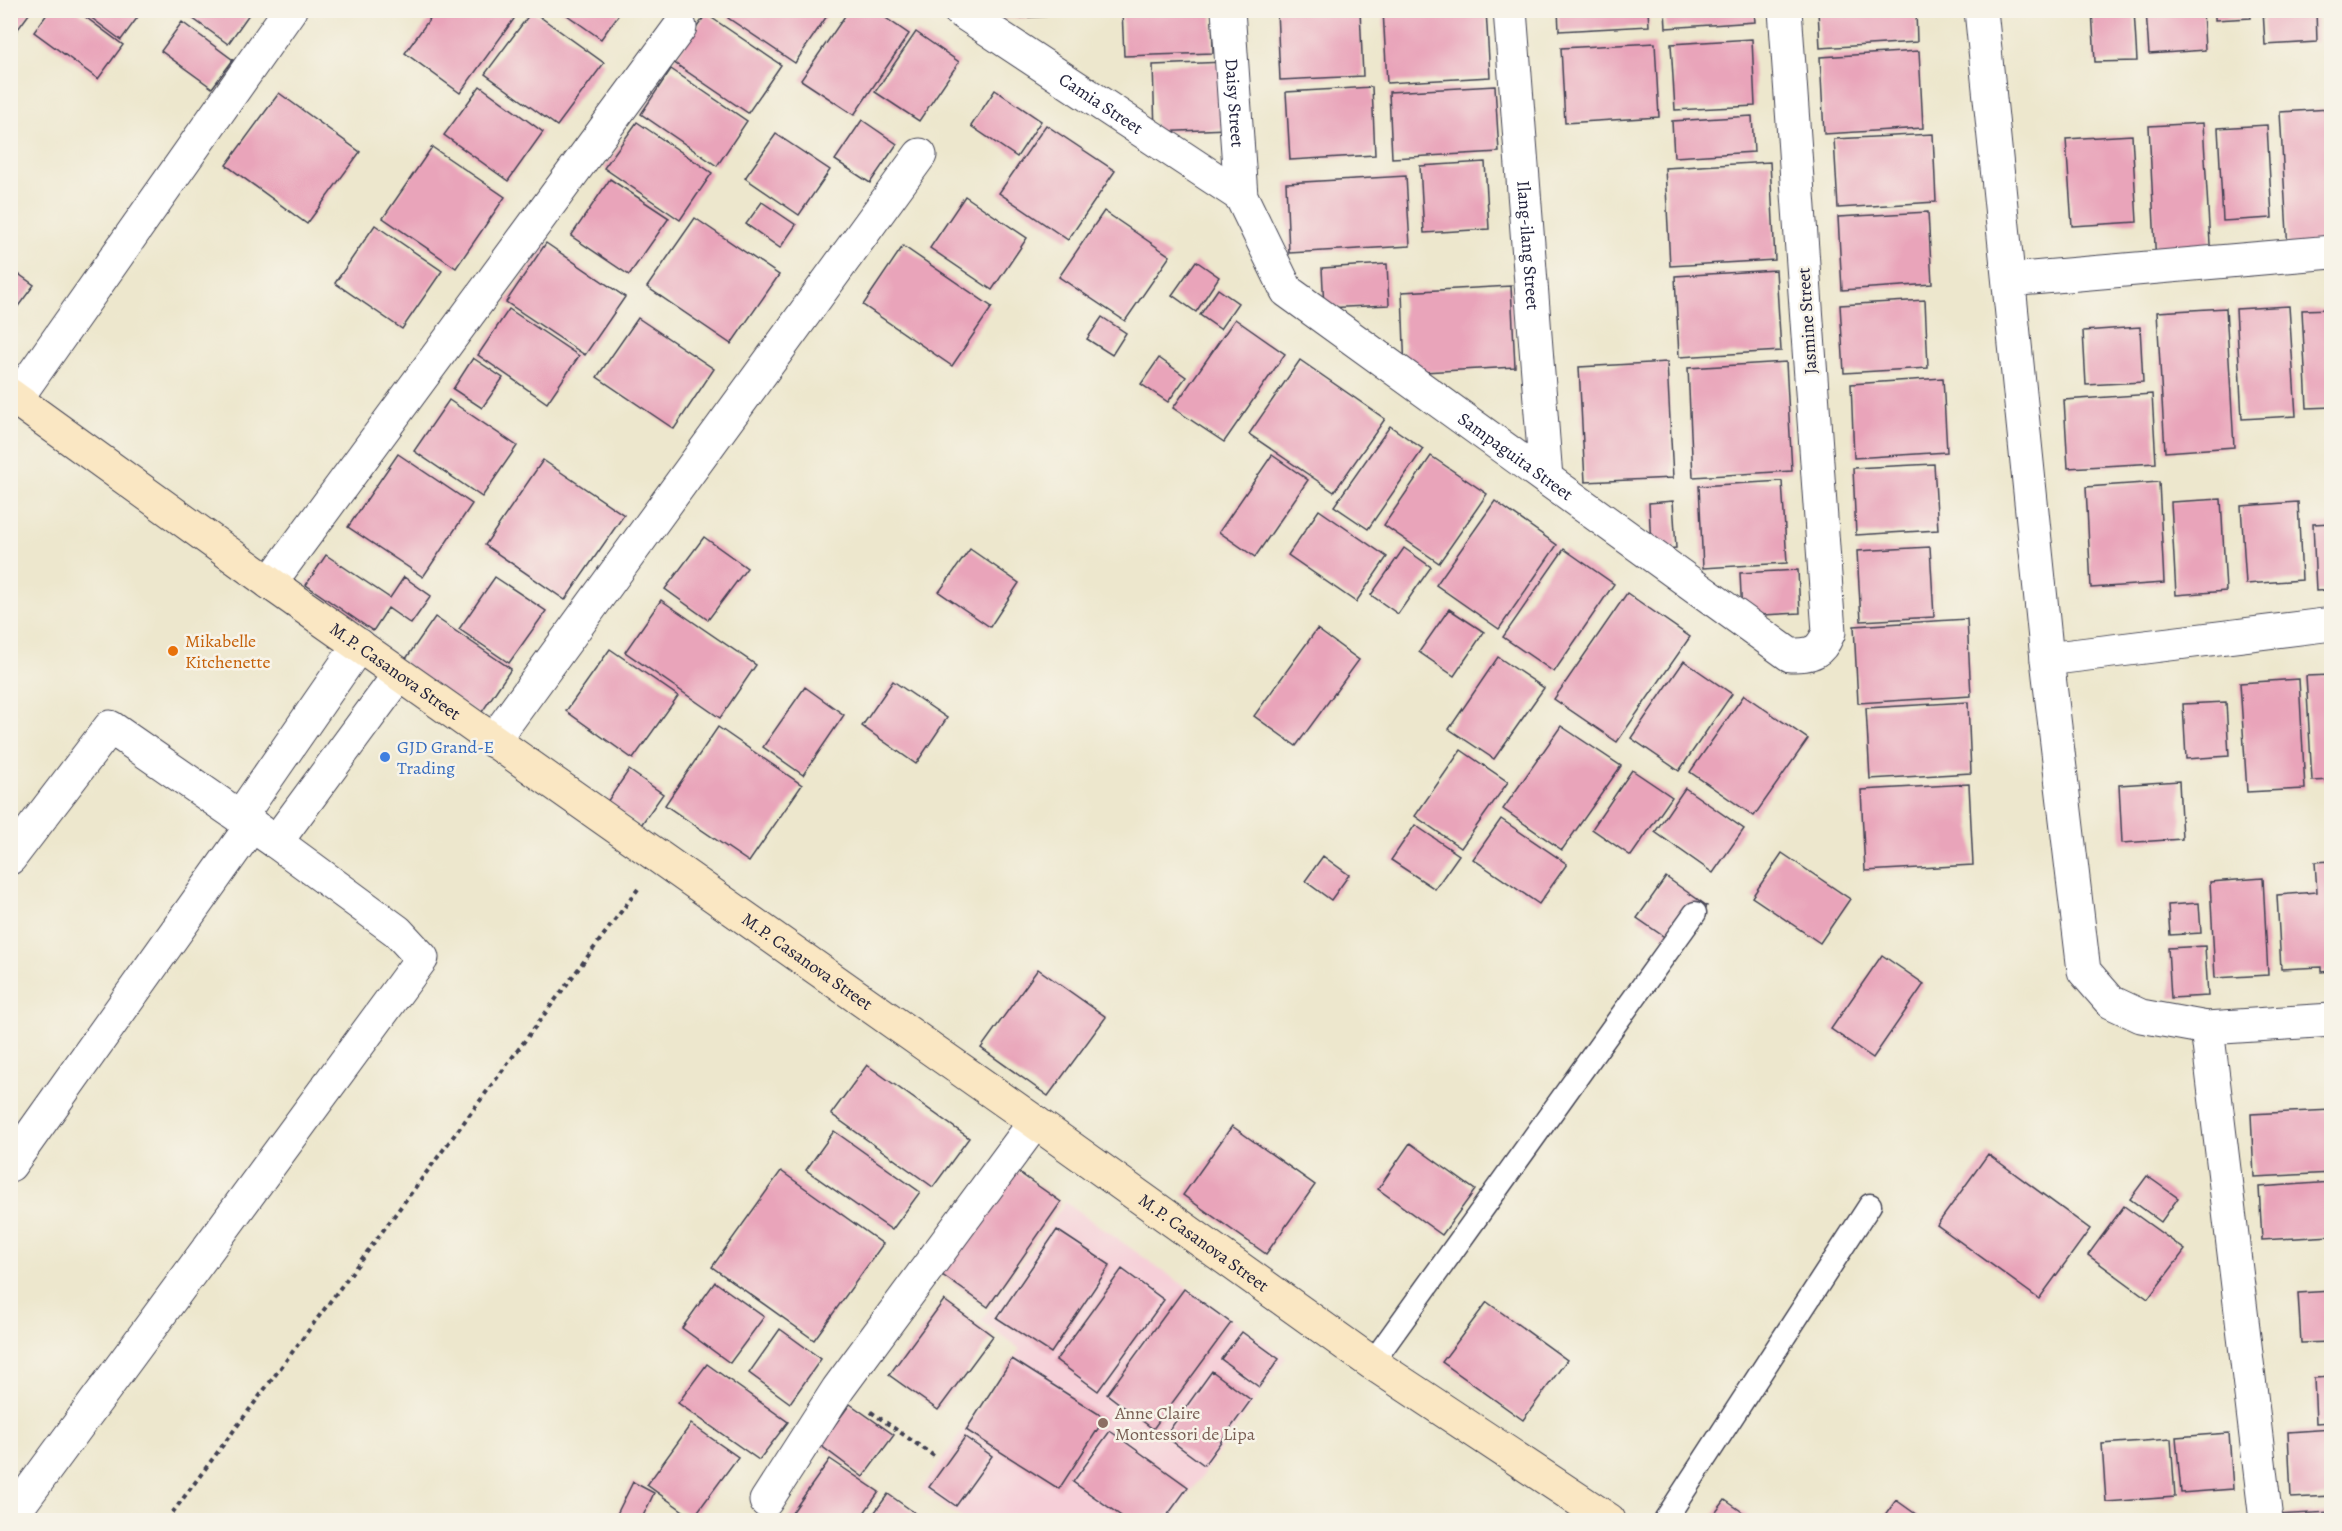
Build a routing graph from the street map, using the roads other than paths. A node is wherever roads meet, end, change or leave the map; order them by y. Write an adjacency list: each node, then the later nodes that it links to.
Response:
1 (290, 10): 12 (street)
2 (1228, 10): 9 (street, Daisy Street)
3 (1510, 10): 13 (street, Ilang-ilang Street)
4 (1785, 10): 16 (street, Jasmine Street)
5 (1981, 10): 11 (street)
6 (960, 11): 9 (street, Camia Street)
7 (680, 27): 14 (street)
8 (920, 155): 20 (street)
9 (1241, 196): 13 (street, Sampaguita Street)
10 (2331, 252): 11 (street)
11 (2009, 280): 18 (street)
12 (13, 397): 14 (street, M.P. Casanova Street)
13 (1546, 478): 16 (street, Sampaguita Street)
14 (270, 583): 17 (street, M.P. Casanova Street)
15 (2331, 624): 18 (street)
16 (1829, 632)
17 (359, 645): 19 (street, M.P. Casanova Street); 21 (street)
18 (2047, 659): 25 (street)
19 (399, 675): 20 (street, M.P. Casanova Street); 21 (street)
20 (493, 741): 26 (street, M.P. Casanova Street)
21 (256, 828): 22 (street); 27 (street); 31 (street)
22 (10, 858)
23 (1695, 913): 29 (lane)
24 (2331, 1020): 25 (street)
25 (2207, 1028): 34 (street)
26 (1035, 1122): 29 (street, M.P. Casanova Street); 30 (street)
27 (10, 1165)
28 (1870, 1205): 33 (lane)
29 (1372, 1363): 32 (street, M.P. Casanova Street)
30 (766, 1501)
31 (10, 1518)
32 (1609, 1521)
33 (1665, 1521)
34 (2266, 1521)

